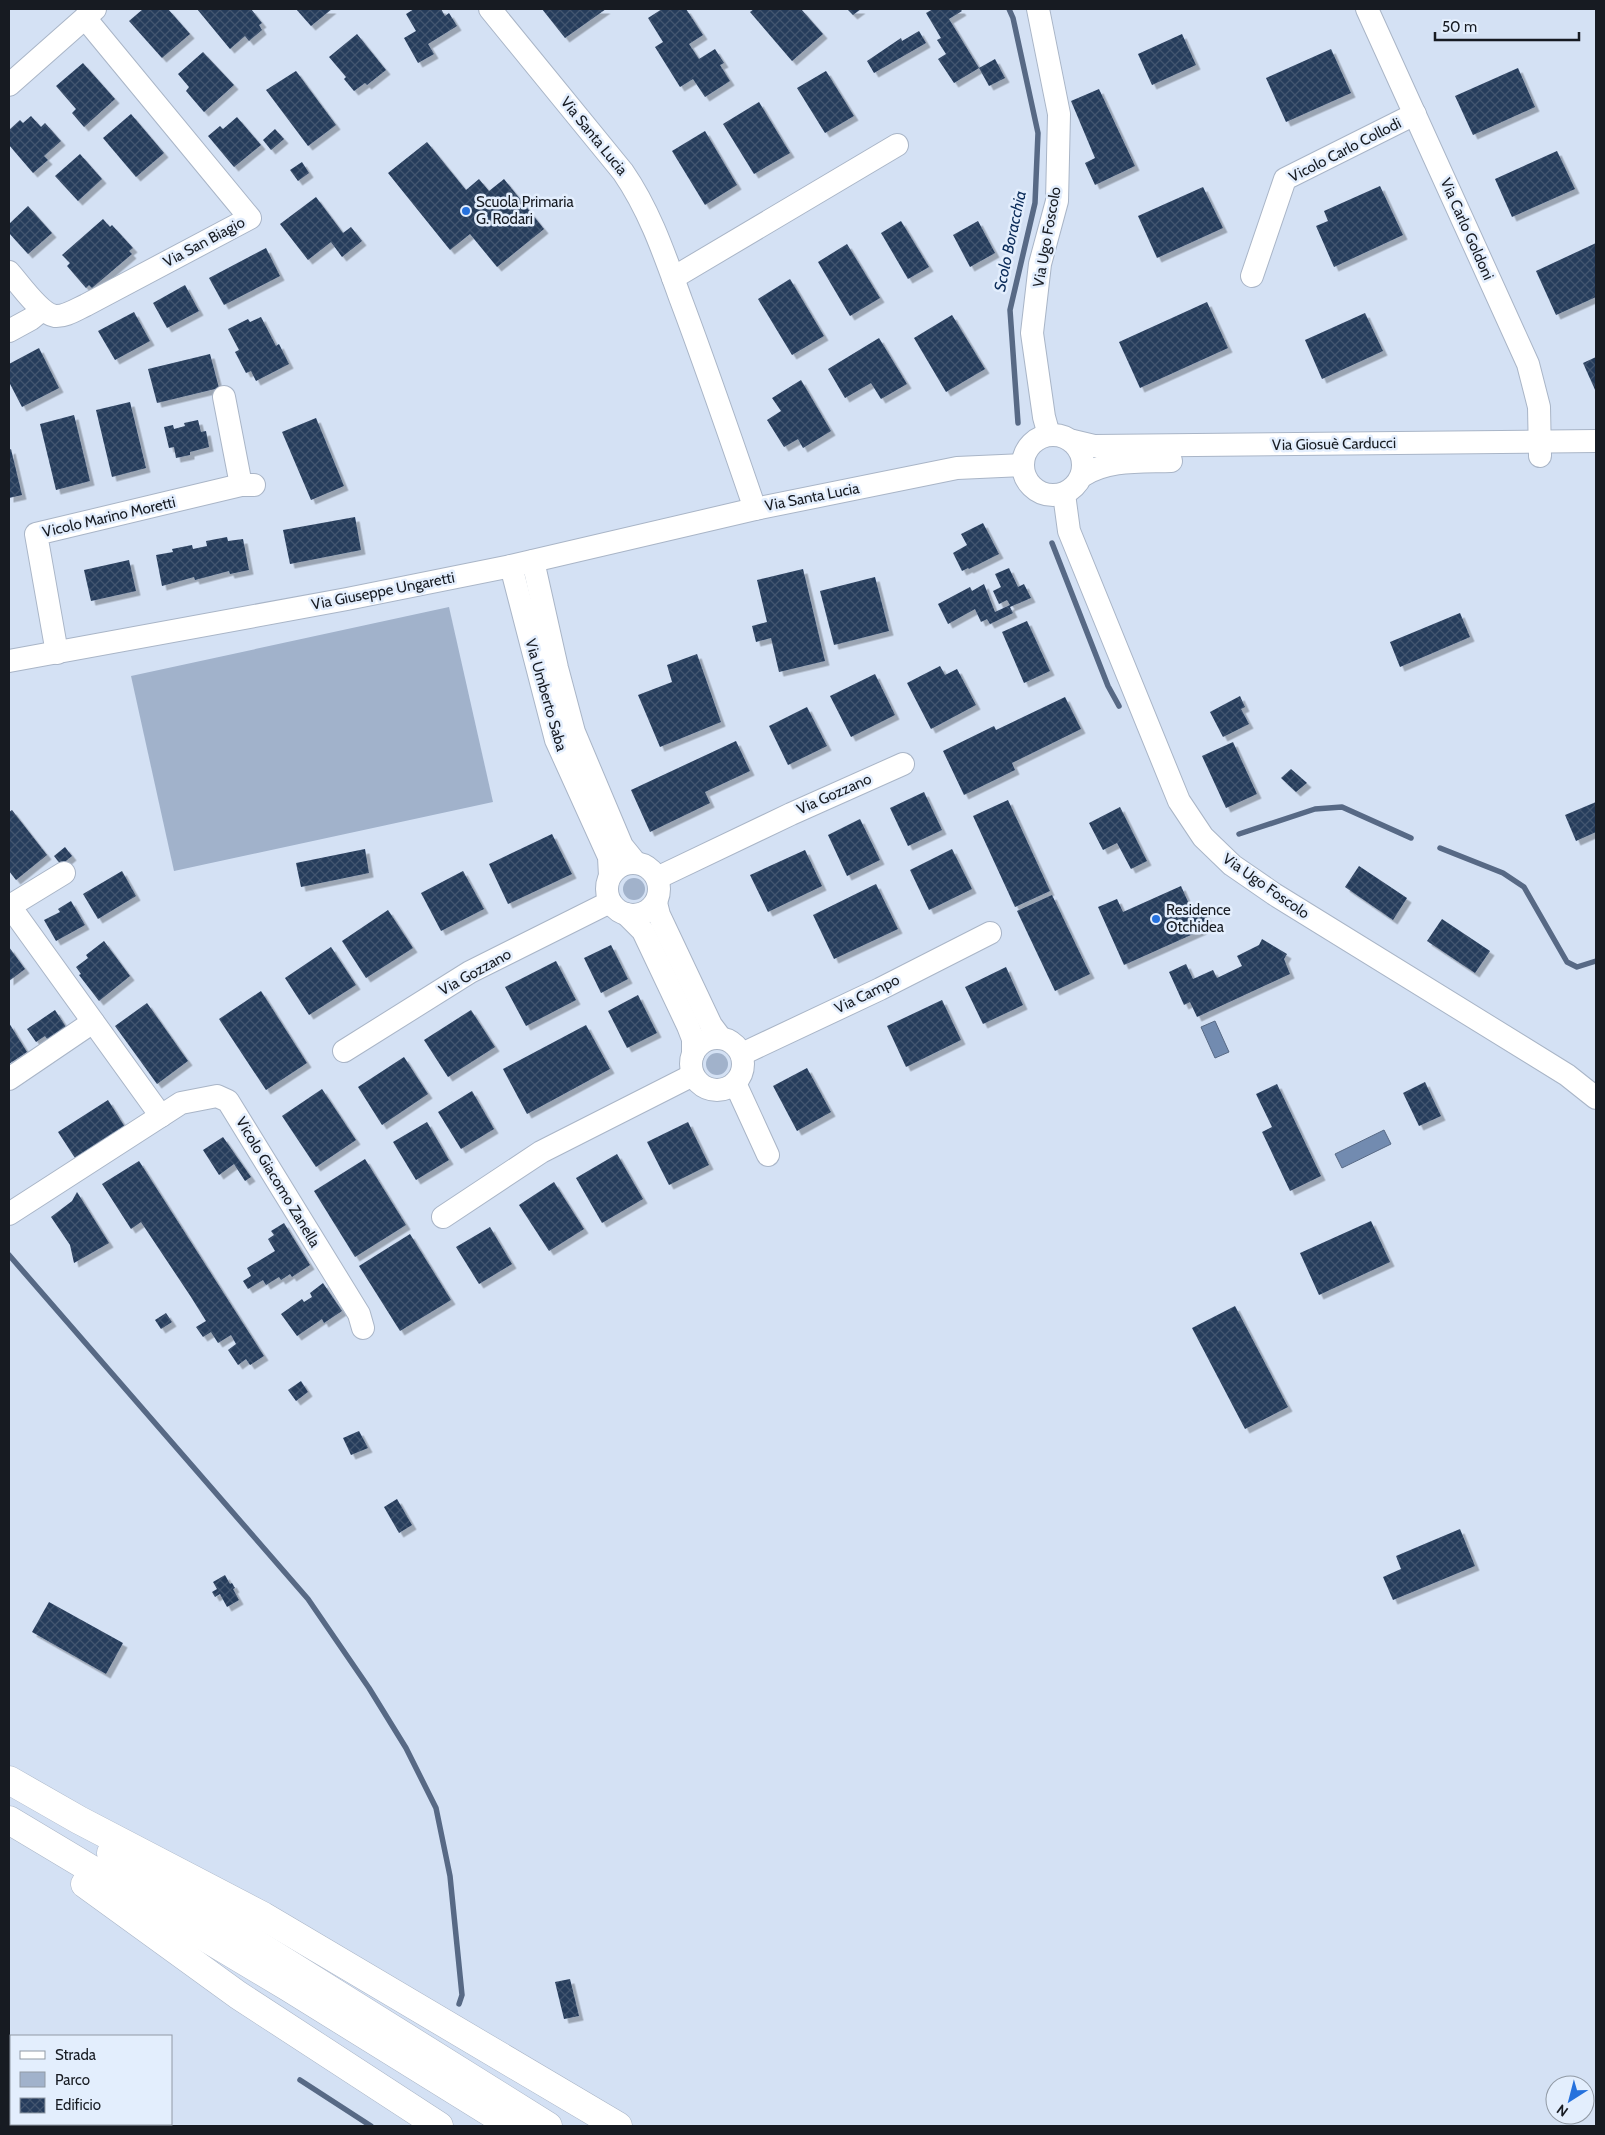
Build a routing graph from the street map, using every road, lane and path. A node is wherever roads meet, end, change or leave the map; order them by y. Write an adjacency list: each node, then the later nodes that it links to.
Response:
1 (490, 9): 10 (street, Via Santa Lucia)
2 (1038, 9): 14 (street, Via Ugo Foscolo)
3 (1367, 9): 6 (street, Via Carlo Goldoni)
4 (90, 13): 5 (street); 11 (street, Via San Biagio)
5 (9, 85)
6 (1415, 114): 9 (street, Vicolo Carlo Collodi); 17 (street, Via Carlo Goldoni)
7 (897, 145): 10 (street)
8 (9, 272): 11 (street)
9 (1252, 276)
10 (673, 278): 22 (street, Via Santa Lucia)
11 (42, 310): 12 (street)
12 (9, 331)
13 (224, 397): 25 (street, Vicolo Marino Moretti)
14 (1049, 435): 15 (street); 19 (street)
15 (1072, 441): 17 (street, Via Giosuè Carducci); 20 (street)
16 (1596, 441): 17 (street, Via Giosuè Carducci)
17 (1540, 449): 18 (street, Via Giosuè Carducci); 20 (street, Via Giosuè Carducci)
18 (1596, 455)
19 (1022, 465): 21 (street); 22 (street, Via Santa Lucia)
20 (1082, 476): 21 (street)
21 (1064, 494): 43 (street, Via Ugo Foscolo)
22 (755, 509): 23 (street, Via Giuseppe Ungaretti)
23 (534, 561): 24 (street, Via Giuseppe Ungaretti); 28 (street, Via Umberto Saba)
24 (510, 566): 25 (street, Via Giuseppe Ungaretti); 30 (street, Via Umberto Saba)
25 (57, 653): 26 (street, Via Giuseppe Ungaretti)
26 (9, 661)
27 (903, 764): 31 (street, Via Gozzano)
28 (635, 862): 30 (street); 31 (street)
29 (64, 873): 33 (street)
30 (610, 876): 34 (street)
31 (658, 878): 32 (street)
32 (656, 903): 34 (street); 37 (street)
33 (9, 906): 36 (street)
34 (618, 908): 38 (street, Via Gozzano); 40 (street)
35 (990, 933): 39 (street, Via Campo)
36 (93, 1022): 41 (street); 44 (street)
37 (720, 1037): 39 (street); 40 (street)
38 (344, 1051)
39 (742, 1054): 42 (street)
40 (693, 1064): 42 (street); 47 (street)
41 (9, 1078)
42 (735, 1083): 45 (street)
43 (1596, 1098)
44 (161, 1116): 46 (street, Vicolo Giacomo Zanella); 48 (street, Vicolo Giacomo Zanella)
45 (768, 1155)
46 (9, 1214)
47 (443, 1218)
48 (363, 1328)
49 (9, 1780): 56 (highway)
50 (9, 1789): 55 (highway)
51 (9, 1820): 54 (highway)
52 (9, 1833): 53 (highway)
53 (439, 2126)
54 (512, 2126)
55 (548, 2126)
56 (618, 2126)

